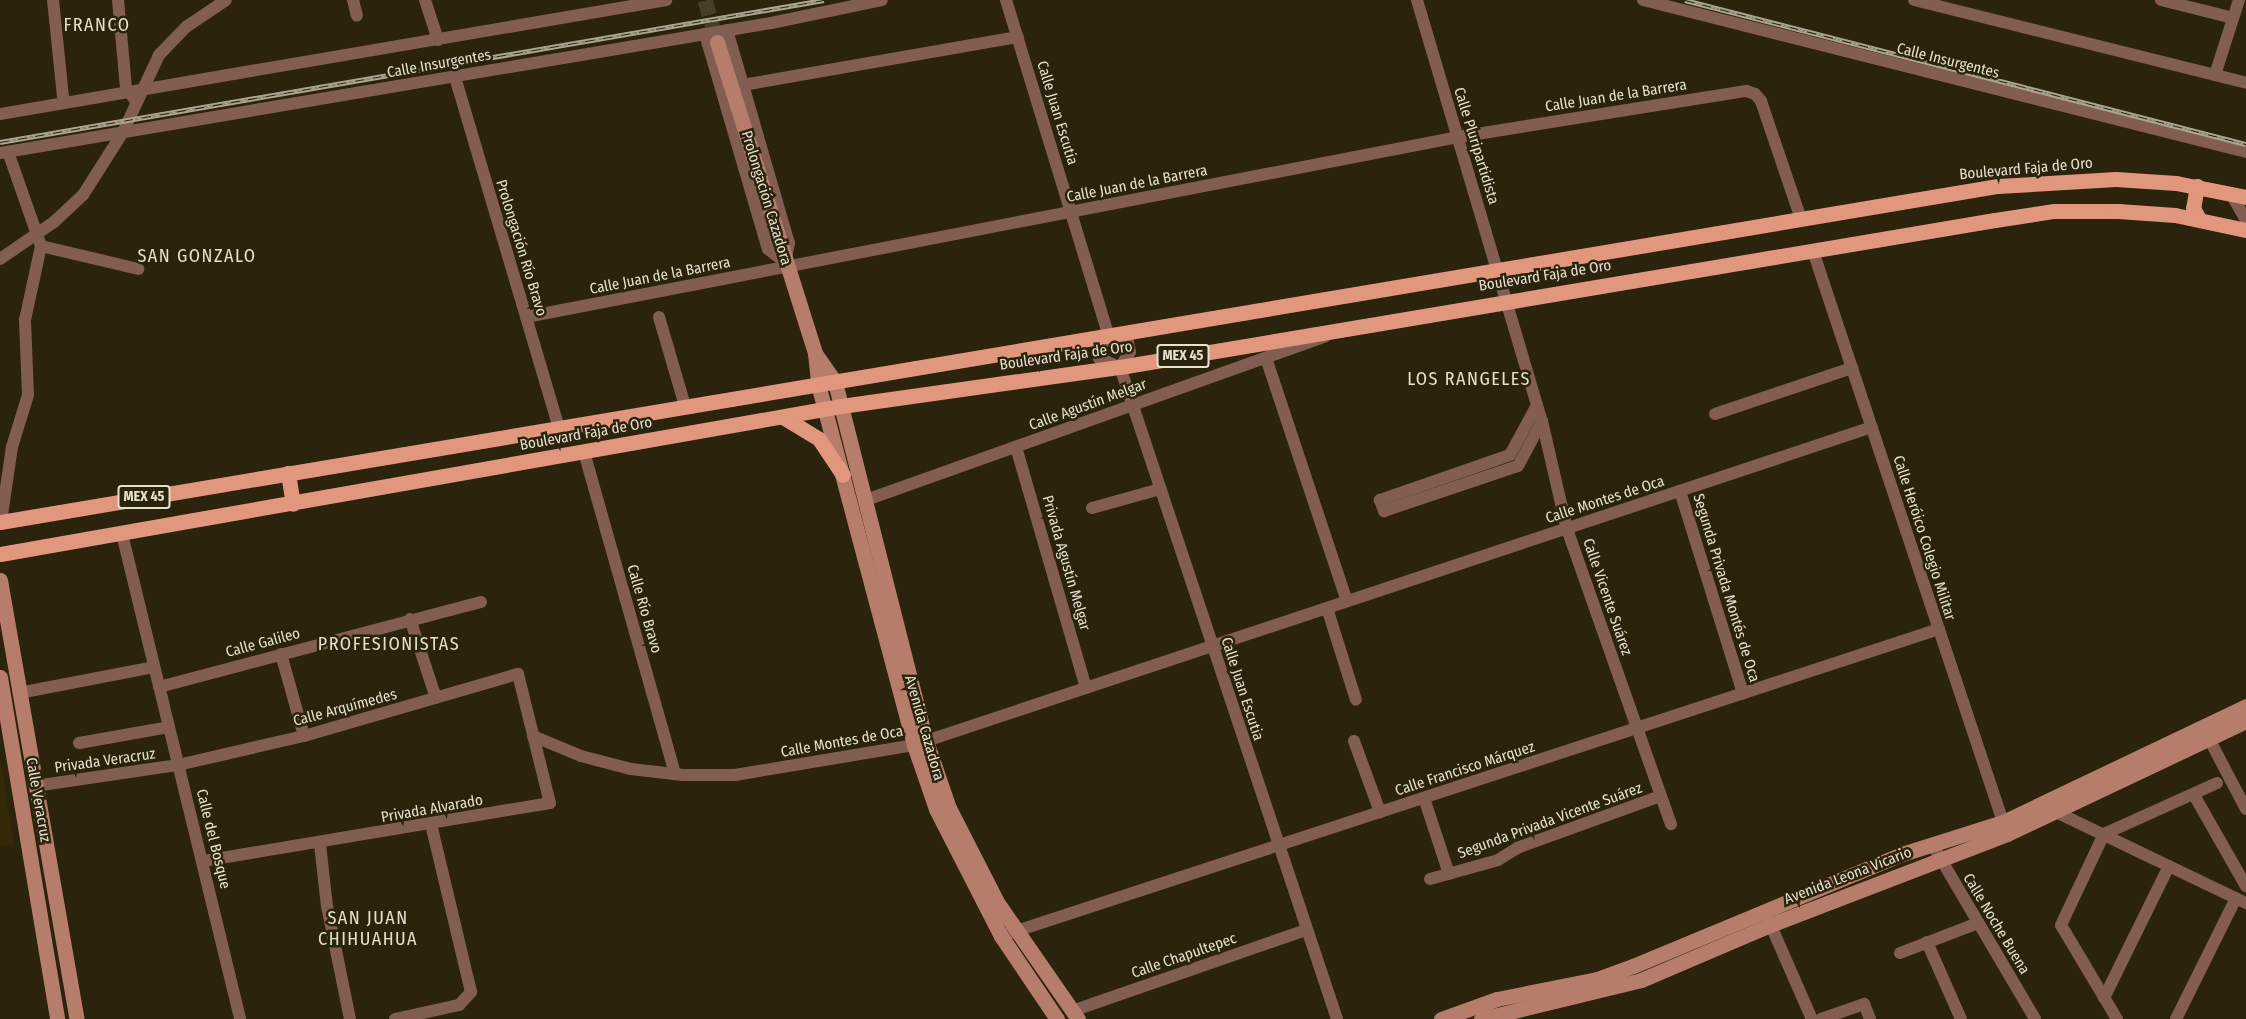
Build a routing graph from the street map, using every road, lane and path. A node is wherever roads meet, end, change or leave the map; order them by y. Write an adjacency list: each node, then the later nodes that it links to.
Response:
1 (53, 0): 24 (street)
2 (118, 0): 23 (street)
3 (353, 0): 14 (street)
4 (425, 0): 18 (street)
5 (666, 0): 18 (street, Calle Insurgentes)
6 (882, 0): 16 (street, Calle Insurgentes)
7 (1006, 0): 17 (street, Calle Juan Escutia)
8 (1417, 0): 27 (street, Calle Pluripartidista)
9 (1643, 0): 28 (street, Calle Insurgentes)
10 (1914, 0): 19 (street)
11 (2163, 0): 15 (street)
12 (2239, 0): 15 (street)
13 (221, 1): 23 (street)
14 (357, 15)
15 (2233, 18): 19 (street)
16 (716, 35): 20 (street, Calle Insurgentes); 22 (street); 40 (street, Prolongación Cazadora)
17 (1018, 37): 22 (street); 32 (street, Calle Juan Escutia)
18 (438, 40): 23 (street, Calle Insurgentes)
19 (2215, 75): 21 (street)
20 (455, 77): 26 (street, Calle Insurgentes); 44 (street, Prolongación Río Bravo)
21 (2246, 83)
22 (743, 85): 40 (street)
23 (134, 95): 25 (street, Calle Insurgentes); 26 (street)
24 (63, 96)
25 (0, 114)
26 (123, 132): 29 (street, Calle Insurgentes); 37 (street)
27 (1458, 137): 32 (street, Calle Juan de la Barrera); 33 (street, Calle Juan de la Barrera); 42 (street, Calle Pluripartidista)
28 (2246, 152)
29 (4, 153): 37 (street)
30 (2197, 186): 31 (main road, Boulevard Faja de Oro / MEX 45); 33 (main road, Boulevard Faja de Oro / MEX 45); 34 (main road)
31 (2238, 196): 35 (street)
32 (1071, 212): 40 (street, Calle Juan de la Barrera); 47 (street, Calle Juan Escutia)
33 (1801, 219): 42 (main road, Boulevard Faja de Oro / MEX 45)
34 (2199, 219): 36 (main road, Boulevard Faja de Oro / MEX 45); 38 (main road, Boulevard Faja de Oro / MEX 45)
35 (2246, 220)
36 (2246, 230)
37 (39, 241): 39 (street); 41 (street); 72 (street)
38 (1813, 251): 43 (main road, Boulevard Faja de Oro / MEX 45); 51 (street, Calle Heróico Colegio Militar)
39 (0, 260)
40 (786, 264): 44 (street, Calle Juan de la Barrera); 48 (street, Prolongación Cazadora)
41 (138, 269)
42 (1498, 269): 43 (street, Calle Pluripartidista); 47 (main road, Boulevard Faja de Oro / MEX 45)
43 (1508, 300): 46 (main road, Boulevard Faja de Oro / MEX 45); 54 (street, Calle Vicente Suárez)
44 (526, 317): 63 (street, Prolongación Río Bravo)
45 (659, 317): 55 (street)
46 (1355, 327): 49 (street, Calle Agustín Melgar); 50 (main road, Boulevard Faja de Oro / MEX 45)
47 (1110, 336): 50 (street); 50 (street); 52 (main road, Boulevard Faja de Oro / MEX 45)
48 (815, 353): 52 (street, Prolongación Cazadora); 53 (street, Prolongación Cazadora)
49 (1266, 358): 57 (street, Calle Agustín Melgar); 80 (street)
50 (1120, 367): 56 (main road, Boulevard Faja de Oro / MEX 45); 57 (street, Calle Juan Escutia)
51 (1852, 368): 59 (street); 62 (street, Calle Heróico Colegio Militar)
52 (835, 382): 53 (main road, Boulevard Faja de Oro / MEX 45); 56 (street, Prolongación Cazadora)
53 (818, 384): 55 (main road, Boulevard Faja de Oro / MEX 45); 58 (street, Prolongación Cazadora)
54 (1538, 405): 61 (street, Calle Vicente Suárez); 68 (street)
55 (685, 406): 63 (main road, Boulevard Faja de Oro / MEX 45)
56 (841, 406): 58 (main road, Boulevard Faja de Oro / MEX 45); 71 (street, Avenida Cazadora)
57 (1132, 406): 64 (street, Calle Agustín Melgar); 69 (street, Calle Juan Escutia)
58 (825, 409): 60 (main road, Boulevard Faja de Oro / MEX 45); 67 (street, Avenida Cazadora)
59 (1715, 414)
60 (783, 417): 65 (main road, Boulevard Faja de Oro / MEX 45); 67 (main road)
61 (1542, 421): 68 (street); 76 (street, Calle Vicente Suárez)
62 (1872, 427): 70 (street, Calle Montes de Oca); 84 (street, Calle Heróico Colegio Militar)
63 (559, 428): 66 (main road, Boulevard Faja de Oro / MEX 45)
64 (1016, 447): 71 (street, Calle Agustín Melgar); 90 (street, Privada Agustín Melgar)
65 (584, 452): 73 (main road, Boulevard Faja de Oro / MEX 45); 106 (street, Calle Río Bravo)
66 (288, 474): 73 (main road); 75 (main road, Boulevard Faja de Oro / MEX 45)
67 (843, 475): 104 (street, Avenida Cazadora)
68 (1455, 481): 68 (street)
69 (1160, 489): 74 (street); 85 (street, Calle Juan Escutia)
70 (1680, 491): 76 (street, Calle Montes de Oca); 92 (street, Segunda Privada Montés de Oca)
71 (866, 500): 104 (street, Avenida Cazadora)
72 (1, 502): 75 (street)
73 (293, 504): 77 (main road, Boulevard Faja de Oro / MEX 45)
74 (1092, 508)
75 (0, 526)
76 (1567, 529): 80 (street, Calle Montes de Oca); 98 (street, Calle Vicente Suárez)
77 (122, 534): 78 (main road, Boulevard Faja de Oro / MEX 45); 87 (street, Calle del Bosque)
78 (0, 554)
79 (0, 580): 91 (street, Calle Veracruz)
80 (1347, 601): 82 (street, Calle Montes de Oca)
81 (481, 602): 83 (street, Calle Galileo)
82 (1327, 608): 85 (street, Calle Montes de Oca); 94 (street)
83 (410, 619): 86 (street, Calle Galileo); 93 (street)
84 (1939, 629): 92 (street, Calle Francisco Márquez); 117 (street, Calle Heróico Colegio Militar)
85 (1212, 646): 90 (street, Calle Montes de Oca); 120 (street, Calle Juan Escutia)
86 (281, 654): 89 (street, Calle Galileo); 100 (street)
87 (154, 667): 89 (street, Calle del Bosque); 91 (street)
88 (0, 677): 139 (street, Calle Veracruz)
89 (159, 687): 97 (street, Calle del Bosque)
90 (1086, 688): 104 (street, Calle Montes de Oca)
91 (19, 693): 108 (street, Calle Veracruz)
92 (1743, 693): 98 (street, Calle Francisco Márquez)
93 (436, 698): 100 (street, Calle Arquímedes); 101 (street, Calle Arquímedes)
94 (1356, 700)
95 (2246, 706): 99 (street, Avenida Leona Vicario)
96 (2246, 721): 99 (street, Avenida Leona Vicario)
97 (169, 728): 103 (street); 105 (street, Calle del Bosque)
98 (1637, 729): 110 (street, Calle Vicente Suárez); 111 (street, Calle Francisco Márquez)
99 (2206, 734): 112 (street); 114 (street, Avenida Leona Vicario); 117 (street, Avenida Leona Vicario)
100 (304, 736): 105 (street, Calle Arquímedes)
101 (533, 736): 106 (street, Calle Montes de Oca); 115 (street, Privada Alvarado)
102 (1354, 741): 113 (street)
103 (80, 743)
104 (920, 743): 106 (street, Calle Montes de Oca); 132 (street, Avenida Cazadora)
105 (178, 765): 108 (street, Privada Veracruz); 122 (street, Calle del Bosque)
106 (675, 774)
107 (2217, 783): 109 (street)
108 (35, 786): 140 (street, Calle Veracruz)
109 (2194, 795): 118 (street); 126 (street)
110 (1661, 796): 116 (street, Calle Vicente Suárez); 124 (street, Segunda Privada Vicente Suárez)
111 (1424, 798): 113 (street, Calle Francisco Márquez); 124 (street)
112 (2246, 809)
113 (1380, 812): 120 (street, Calle Francisco Márquez)
114 (2056, 812): 117 (street, Avenida Leona Vicario); 118 (street)
115 (431, 824): 119 (street, Privada Alvarado); 143 (street)
116 (1671, 824)
117 (2005, 828): 121 (street, Avenida Leona Vicario)
118 (2104, 834): 123 (street); 137 (street)
119 (320, 844): 122 (street, Privada Alvarado); 142 (street)
120 (1278, 846): 131 (street, Calle Juan Escutia); 132 (street, Calle Francisco Márquez)
121 (1936, 851): 128 (street, Avenida Leona Vicario); 129 (street, Calle Noche Buena); 130 (street, Avenida Leona Vicario)
122 (203, 861): 141 (street, Calle del Bosque)
123 (2169, 866): 127 (street); 137 (street)
124 (1449, 874): 125 (street, Segunda Privada Vicente Suárez)
125 (1430, 879)
126 (2246, 886)
127 (2241, 901): 154 (street)
128 (1763, 910): 130 (street); 133 (street, Avenida Leona Vicario)
129 (1978, 922): 134 (street); 152 (street, Calle Noche Buena)
130 (1770, 925): 135 (street, Avenida Leona Vicario); 148 (street)
131 (1306, 930): 138 (street, Calle Chapultepec); 145 (street, Calle Juan Escutia)
132 (1008, 934): 138 (street, Avenida Cazadora); 144 (street, Avenida Cazadora)
133 (1706, 934): 135 (street); 146 (street, Avenida Leona Vicario)
134 (1927, 942): 136 (street); 151 (street)
135 (1713, 949): 147 (street, Avenida Leona Vicario)
136 (1900, 953)
137 (2104, 998): 153 (street)
138 (1075, 1015)
139 (57, 1019)
140 (76, 1019)
141 (240, 1019)
142 (350, 1019)
143 (395, 1019)
144 (1057, 1019)
145 (1337, 1019)
146 (1441, 1019)
147 (1481, 1019)
148 (1812, 1019)
149 (1821, 1019): 150 (street)
150 (1870, 1019)
151 (1961, 1019)
152 (2035, 1019)
153 (2117, 1019)
154 (2176, 1019)

